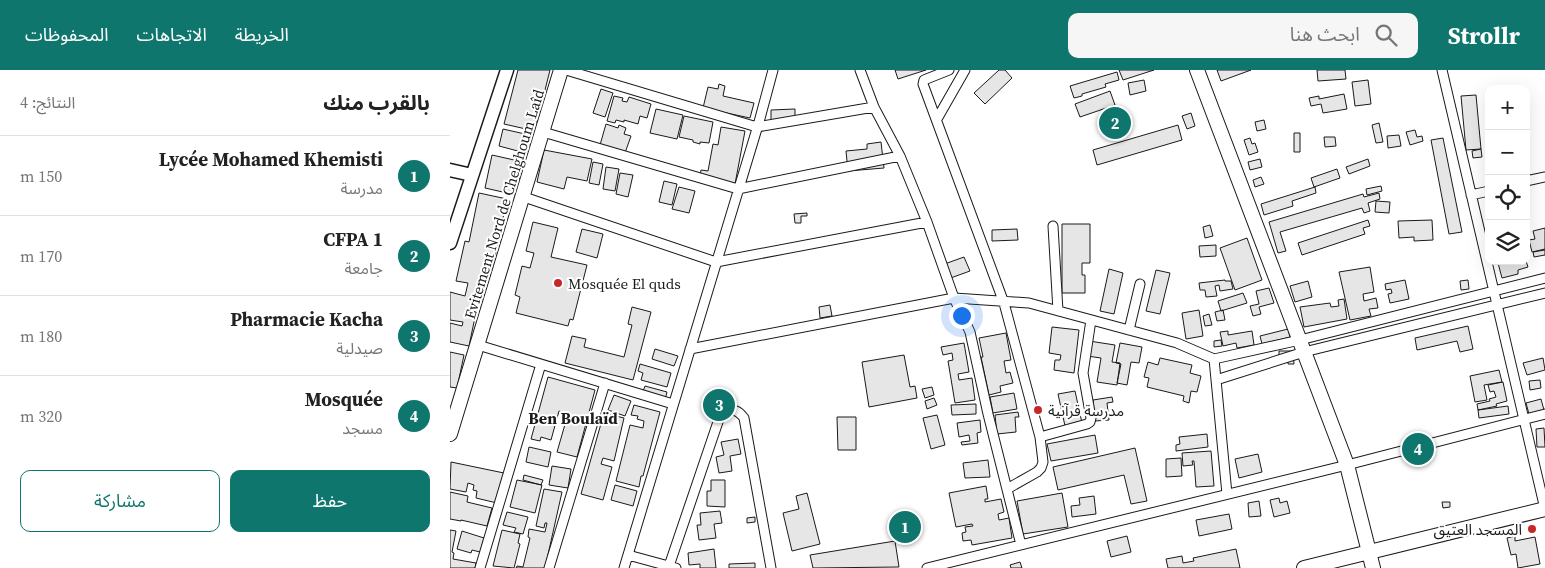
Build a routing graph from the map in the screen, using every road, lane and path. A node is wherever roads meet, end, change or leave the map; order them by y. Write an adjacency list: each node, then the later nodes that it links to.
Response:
1 (507, 70): 16 (street)
2 (562, 70): 13 (main road, Evitement Nord de Chelghoum Laîd)
3 (566, 70): 12 (street)
4 (772, 70): 12 (street)
5 (860, 70): 10 (street)
6 (949, 70): 11 (street)
7 (965, 70): 11 (street)
8 (1197, 70): 38 (main road)
9 (1442, 70): 21 (street)
10 (874, 106): 12 (street); 14 (street)
11 (937, 119): 32 (street)
12 (757, 127): 19 (street)
13 (543, 132): 19 (street); 22 (main road, Evitement Nord de Chelghoum Laîd)
14 (900, 156): 19 (street); 23 (street)
15 (450, 170): 16 (street)
16 (472, 175): 25 (street)
17 (1545, 177): 18 (street)
18 (1530, 180)
19 (738, 189): 26 (street)
20 (1485, 192): 21 (street)
21 (1471, 195): 29 (street)
22 (524, 197): 26 (street); 37 (main road, Evitement Nord de Chelghoum Laîd)
23 (927, 222): 26 (street); 31 (street)
24 (1053, 226): 34 (street)
25 (450, 242)
26 (716, 262): 39 (street)
27 (1545, 278): 29 (street)
28 (1140, 284): 36 (street)
29 (1494, 291): 33 (street); 38 (street)
30 (1545, 293): 33 (street)
31 (954, 298): 32 (street); 39 (street); 50 (street)
32 (1004, 303): 34 (street); 48 (street)
33 (1497, 305): 38 (street); 46 (street)
34 (1058, 311): 35 (street)
35 (1091, 320): 36 (street); 48 (street)
36 (1129, 330): 40 (street)
37 (478, 344): 41 (street); 47 (main road, Evitement Nord de Chelghoum Laîd)
38 (1302, 346): 40 (street); 42 (street); 49 (main road)
39 (690, 349): 44 (street)
40 (1214, 359): 42 (street)
41 (541, 364): 43 (street); 57 (street)
42 (1216, 380): 51 (street)
43 (605, 383): 44 (street); 58 (street)
44 (673, 404): 55 (street)
45 (1545, 414): 46 (street)
46 (1524, 419): 49 (street); 52 (street)
47 (450, 434)
48 (1040, 438): 50 (street)
49 (1348, 465): 51 (street); 54 (main road)
50 (1007, 489): 53 (street)
51 (1227, 494): 53 (street)
52 (1545, 509): 54 (main road)
53 (1021, 545): 61 (street)
54 (1369, 552): 62 (main road); 63 (main road)
55 (628, 555): 56 (street); 59 (street)
56 (673, 567): 60 (street)
57 (480, 568)
58 (549, 568)
59 (624, 568)
60 (771, 568)
61 (927, 568)
62 (1304, 568)
63 (1373, 568)

